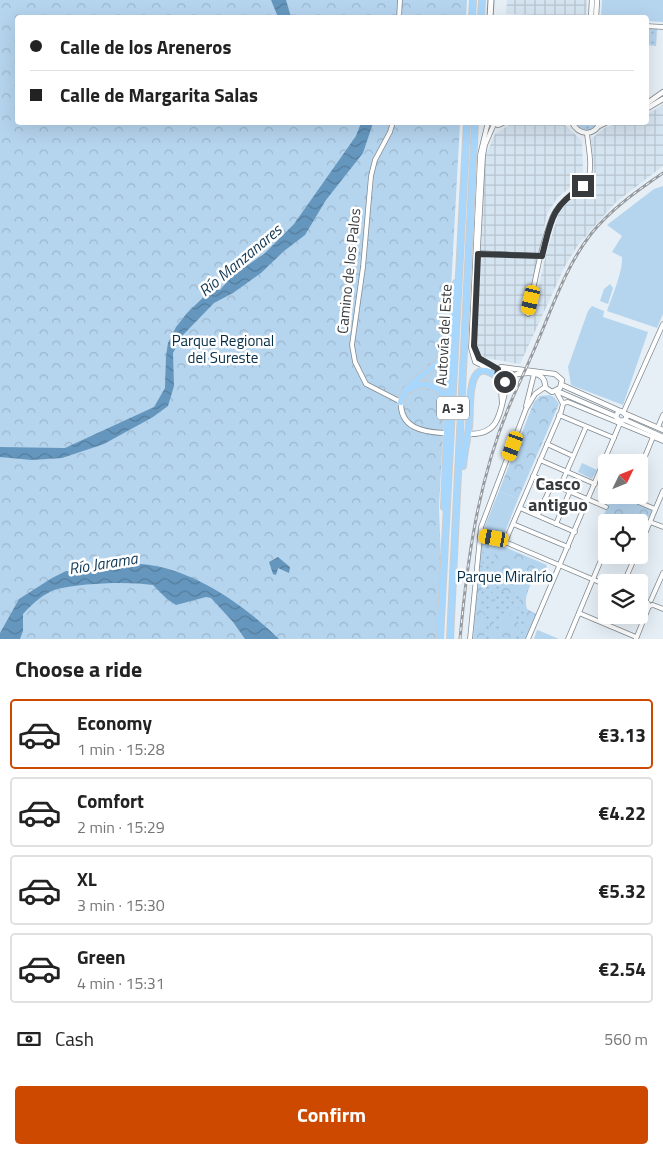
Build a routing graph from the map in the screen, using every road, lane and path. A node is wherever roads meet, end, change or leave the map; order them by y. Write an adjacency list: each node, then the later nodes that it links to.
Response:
1 (400, 0): 7 (street)
2 (473, 0): 8 (highway)
3 (482, 0): 9 (highway)
4 (491, 0): 10 (main road)
5 (592, 0): 11 (street)
6 (597, 0): 12 (street)
7 (399, 15)
8 (472, 15)
9 (481, 15)
10 (490, 15)
11 (591, 15)
12 (596, 15)
13 (649, 26): 14 (street)
14 (663, 27)
15 (663, 92): 17 (street)
16 (663, 99): 18 (street)
17 (649, 102)
18 (649, 107)
19 (392, 125): 42 (street, Camino de los Palos)
20 (467, 125): 29 (highway, Autovía del Este / A-3)
21 (476, 125): 69 (highway, Autovía del Este / A-3)
22 (487, 125): 36 (street)
23 (492, 125): 27 (street)
24 (573, 125): 26 (street)
25 (599, 125): 26 (street)
26 (587, 133): 28 (street)
27 (478, 254): 28 (street); 36 (street)
28 (542, 256): 30 (street)
29 (460, 257): 32 (highway); 90 (highway, Autovía del Este / A-3)
30 (528, 314)
31 (663, 324): 46 (street)
32 (451, 335): 42 (highway); 47 (highway)
33 (509, 368): 35 (street); 36 (street); 37 (street)
34 (534, 374): 37 (street); 38 (street); 45 (street)
35 (552, 374): 38 (street); 39 (street)
36 (498, 375): 37 (street); 43 (street); 69 (highway)
37 (510, 378): 43 (street)
38 (544, 381): 40 (street)
39 (562, 385): 41 (street); 46 (street)
40 (545, 387): 41 (street); 45 (street)
41 (557, 391): 44 (street); 50 (street)
42 (401, 402): 47 (highway); 55 (street)
43 (502, 402): 56 (street)
44 (562, 402): 48 (street); 51 (street)
45 (526, 409): 87 (street)
46 (623, 412): 50 (street); 51 (street); 53 (street)
47 (448, 413): 90 (highway)
48 (559, 415): 52 (street); 61 (street)
49 (663, 415): 53 (street)
50 (616, 417): 51 (street)
51 (622, 421): 57 (street); 58 (street); 59 (street)
52 (586, 427): 59 (street); 63 (street)
53 (658, 428): 54 (street)
54 (663, 430)
55 (443, 432)
56 (471, 434)
57 (653, 437): 60 (street); 62 (street)
58 (663, 437)
59 (614, 438): 68 (street)
60 (663, 442)
61 (547, 444): 63 (street); 64 (street)
62 (646, 454)
63 (573, 456): 65 (street)
64 (540, 460): 65 (street); 66 (street)
65 (566, 472): 68 (street); 70 (street)
66 (533, 476): 67 (street); 78 (street)
67 (552, 484): 70 (street); 73 (street)
68 (595, 484): 74 (street)
69 (458, 487): 101 (highway, Autovía del Este / A-3)
70 (560, 487): 71 (street)
71 (570, 491): 74 (street); 76 (street)
72 (663, 491): 79 (street)
73 (545, 499): 76 (street); 80 (street)
74 (589, 499): 77 (street); 86 (street)
75 (645, 504): 79 (street)
76 (564, 507): 83 (street)
77 (606, 507)
78 (520, 508): 80 (street); 82 (street)
79 (655, 509): 81 (street)
80 (538, 515): 83 (street)
81 (650, 522): 84 (street); 85 (street)
82 (513, 524): 88 (street); 89 (street)
83 (556, 524): 86 (street)
84 (648, 526)
85 (663, 528)
86 (575, 532): 89 (street)
87 (480, 536): 88 (street); 102 (street)
88 (505, 542): 92 (street)
89 (568, 547): 92 (street)
90 (445, 558): 100 (highway, Autovía del Este / A-3)
91 (599, 564): 94 (street)
92 (560, 566): 94 (street); 103 (street)
93 (663, 573): 96 (street)
94 (593, 579): 95 (street); 98 (street)
95 (598, 581)
96 (650, 603): 97 (street); 99 (street)
97 (663, 609)
98 (579, 613): 99 (street); 104 (street)
99 (636, 638)
100 (440, 639)
101 (450, 639)
102 (470, 639)
103 (528, 639)
104 (568, 639)

